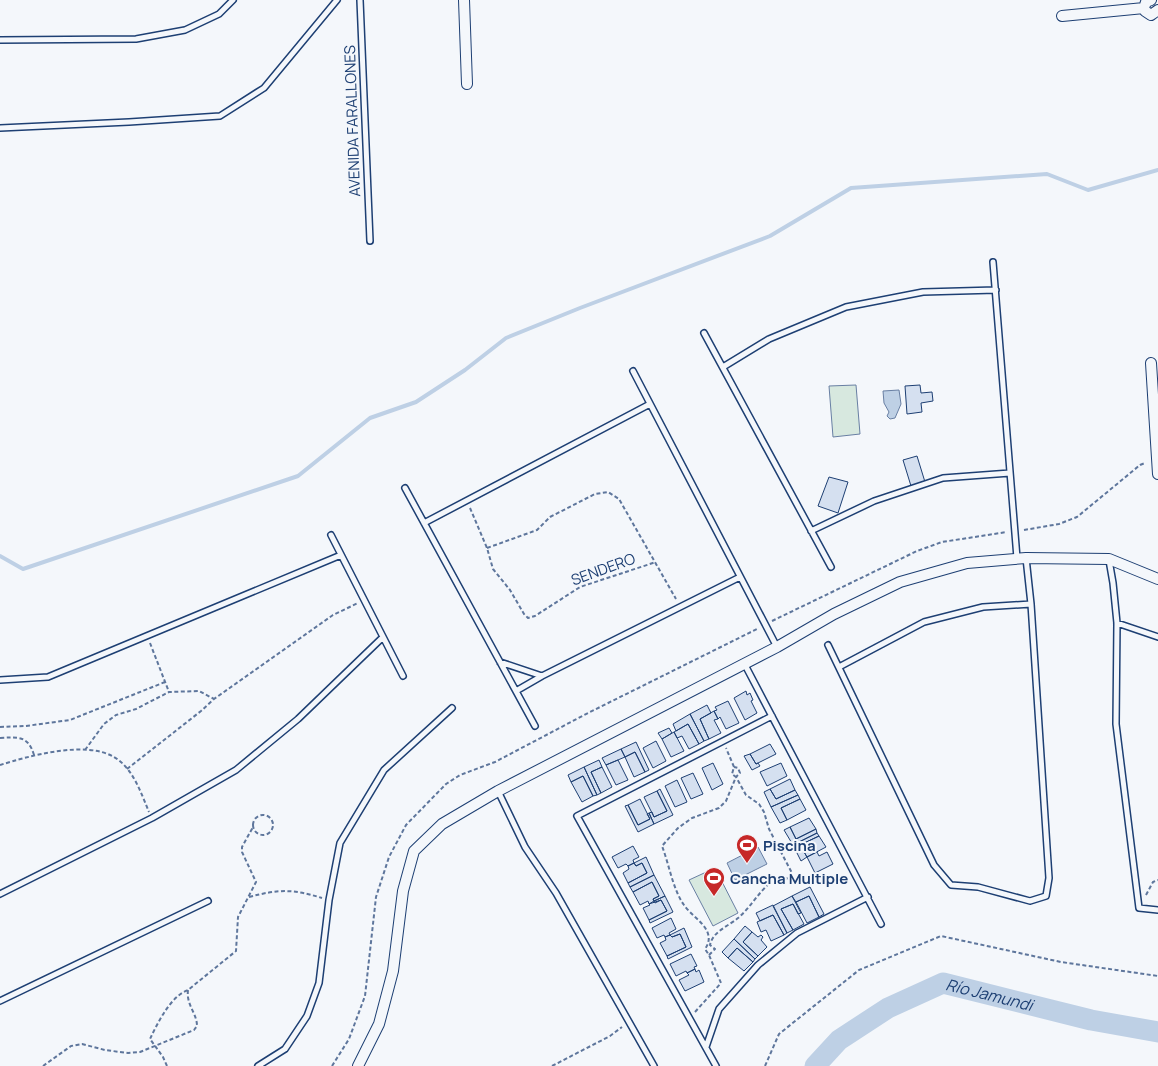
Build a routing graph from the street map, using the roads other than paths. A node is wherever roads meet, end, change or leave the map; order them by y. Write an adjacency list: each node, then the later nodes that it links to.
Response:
1 (233, 0): 9 (lane)
2 (337, 0): 11 (lane)
3 (360, 0): 12 (lane, AVENIDA FARALLONES)
4 (464, 0): 10 (street)
5 (1149, 3): 6 (street); 7 (street); 8 (street)
6 (1158, 4)
7 (1158, 10)
8 (1062, 16)
9 (0, 40)
10 (467, 84)
11 (0, 128)
12 (370, 241)
13 (993, 262): 14 (lane)
14 (996, 290): 17 (lane); 20 (lane)
15 (704, 333): 17 (lane)
16 (1151, 363): 21 (street)
17 (722, 367): 24 (lane)
18 (633, 370): 19 (lane)
19 (650, 404): 23 (lane); 30 (lane)
20 (1010, 473): 24 (lane); 27 (lane)
21 (1158, 474)
22 (405, 488): 23 (lane)
23 (424, 523): 38 (lane)
24 (811, 531): 29 (lane)
25 (331, 535): 26 (lane)
26 (341, 555): 35 (lane); 43 (lane)
27 (1022, 558): 28 (street); 32 (lane); 37 (street)
28 (1109, 559): 31 (street); 33 (lane)
29 (831, 567)
30 (740, 577): 37 (lane); 42 (lane)
31 (1158, 579)
32 (1031, 604): 40 (lane); 40 (lane)
33 (1117, 623): 34 (lane); 52 (lane)
34 (1158, 637)
35 (382, 638): 41 (lane); 49 (lane)
36 (828, 645): 40 (lane)
37 (777, 647): 39 (street)
38 (500, 662): 42 (lane); 44 (lane)
39 (744, 663): 46 (lane); 48 (street)
40 (839, 667)
41 (403, 676)
42 (542, 676): 44 (lane)
43 (0, 680)
44 (516, 691): 47 (lane)
45 (452, 708): 56 (lane)
46 (772, 716): 50 (lane); 55 (lane)
47 (535, 726)
48 (498, 791): 57 (street); 58 (lane)
49 (0, 894)
50 (868, 897): 53 (lane); 55 (lane)
51 (208, 901): 54 (lane)
52 (1158, 910)
53 (881, 924)
54 (0, 1001)
55 (706, 1046): 59 (lane)
56 (258, 1066)
57 (358, 1066)
58 (654, 1066)
59 (716, 1066)

